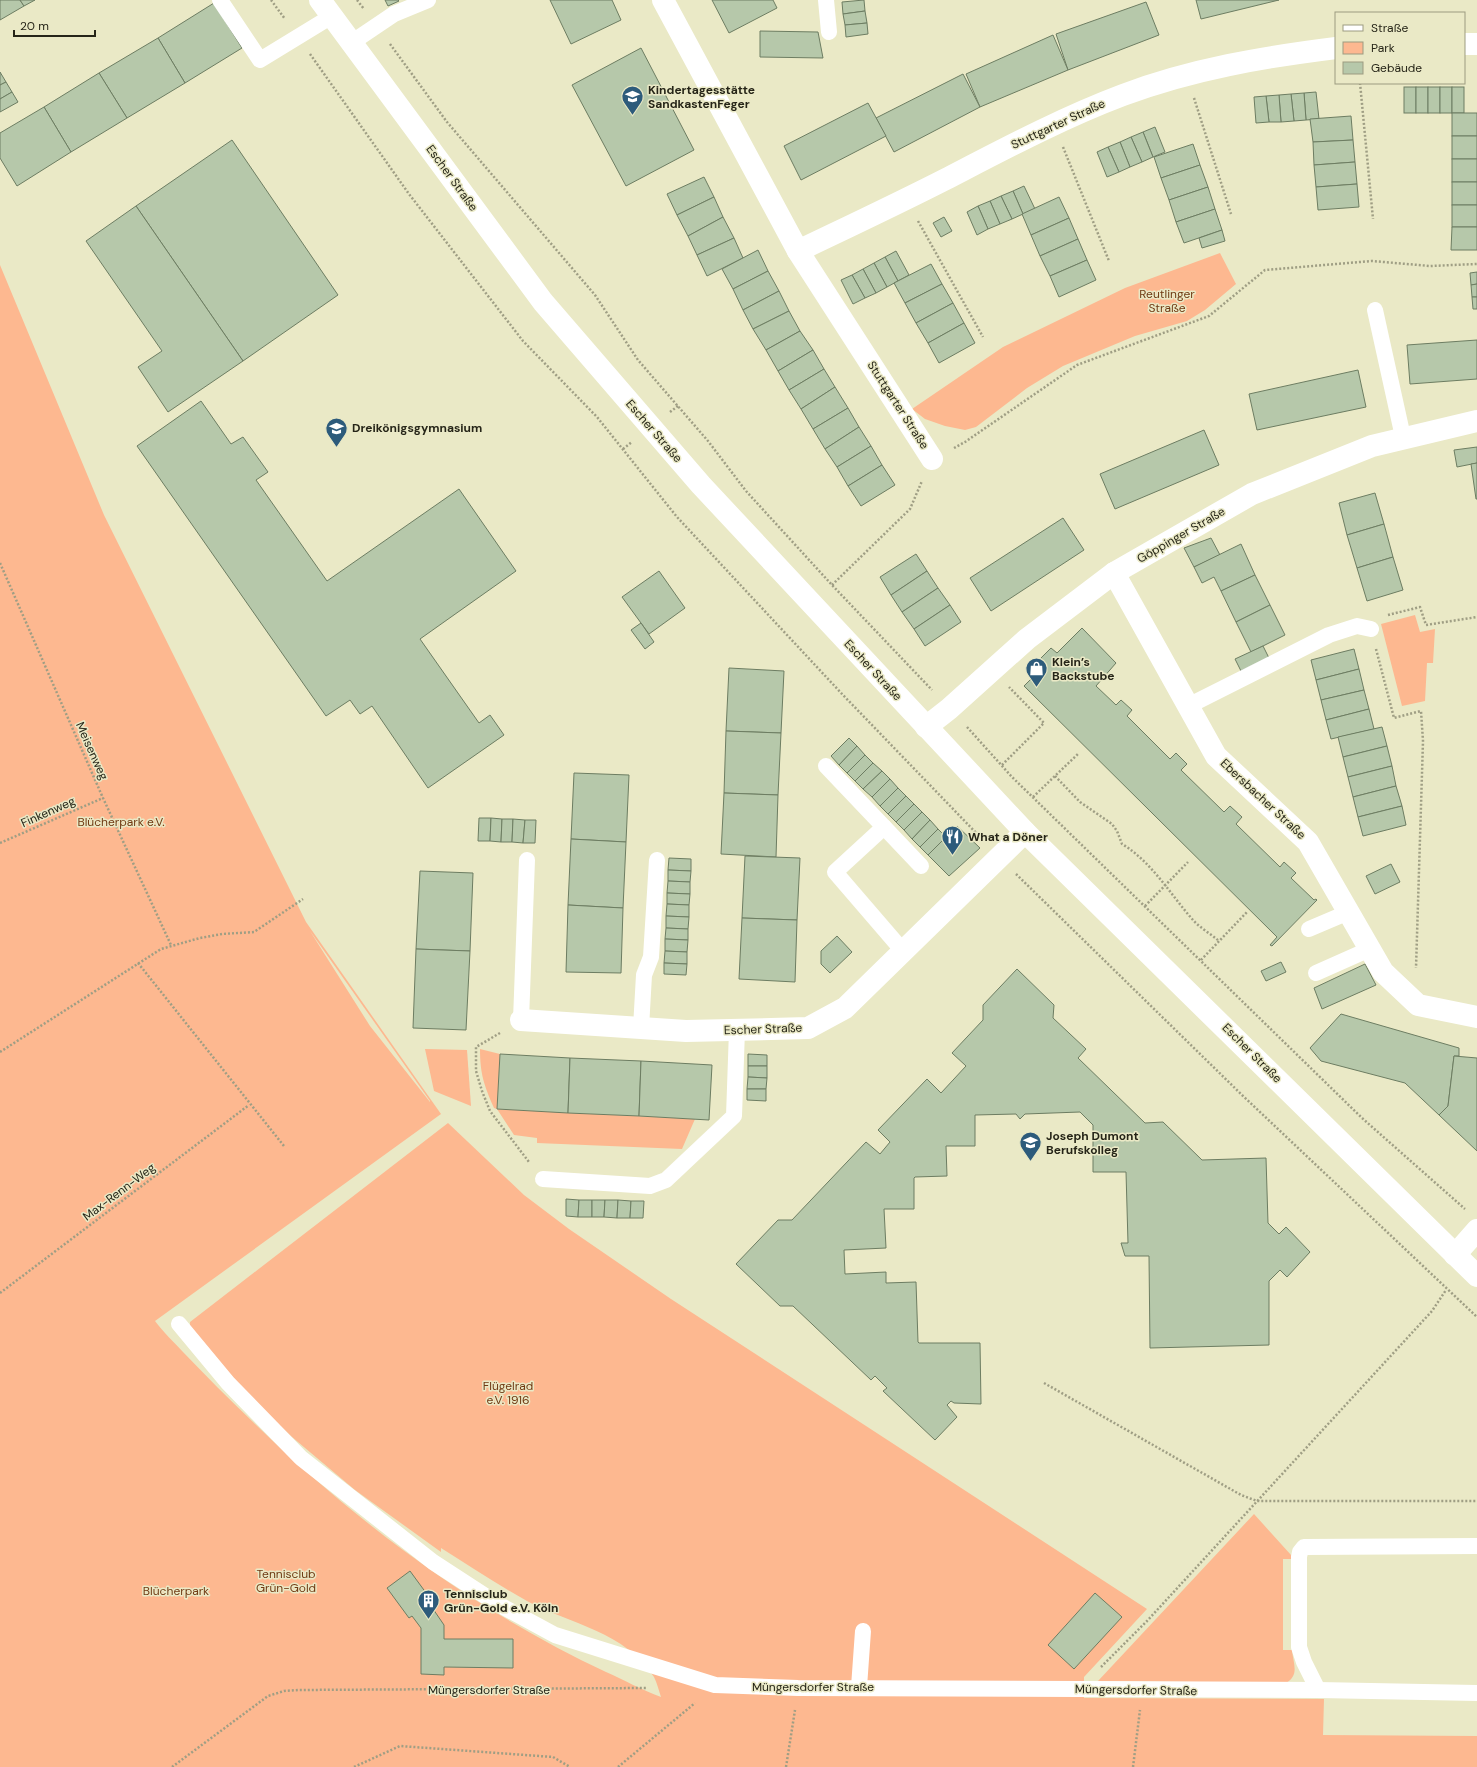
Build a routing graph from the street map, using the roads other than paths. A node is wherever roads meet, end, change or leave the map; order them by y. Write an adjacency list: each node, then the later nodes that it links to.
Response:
1 (220, 0): 5 (lane)
2 (428, 0): 7 (lane)
3 (663, 0): 11 (street, Stuttgarter Straße)
4 (826, 0): 6 (lane)
5 (326, 8): 7 (street, Escher Straße)
6 (829, 32)
7 (351, 43): 19 (street, Escher Straße)
8 (1465, 44): 9 (street)
9 (1477, 44)
10 (1335, 48): 11 (street, Stuttgarter Straße)
11 (798, 251): 15 (street, Stuttgarter Straße)
12 (1375, 310): 14 (lane)
13 (1477, 420): 14 (street, Göppinger Straße)
14 (1403, 437): 16 (street, Göppinger Straße)
15 (932, 459)
16 (1114, 573): 18 (street, Ebersbacher Straße); 19 (street, Göppinger Straße)
17 (1371, 629): 18 (lane)
18 (1188, 706): 26 (street, Ebersbacher Straße)
19 (926, 727): 22 (street, Escher Straße)
20 (826, 766): 21 (lane)
21 (884, 827): 25 (lane); 29 (lane)
22 (1025, 832): 29 (street, Escher Straße); 37 (street, Escher Straße)
23 (527, 860): 32 (lane)
24 (657, 860): 33 (lane)
25 (921, 866)
26 (1349, 912): 27 (lane); 28 (street, Ebersbacher Straße)
27 (1309, 929)
28 (1370, 949): 30 (lane); 31 (street, Ebersbacher Straße)
29 (903, 951): 34 (street, Escher Straße)
30 (1316, 973)
31 (1477, 1017)
32 (521, 1020): 33 (street, Escher Straße)
33 (641, 1028): 34 (street, Escher Straße)
34 (737, 1030): 35 (lane)
35 (542, 1179)
36 (1477, 1230): 37 (street)
37 (1455, 1255): 38 (street, Escher Straße)
38 (1477, 1276)
39 (179, 1324): 42 (lane, Müngersdorfer Straße)
40 (1477, 1546): 43 (lane)
41 (862, 1631): 42 (lane)
42 (859, 1687): 43 (lane, Müngersdorfer Straße)
43 (1318, 1690): 44 (lane, Müngersdorfer Straße)
44 (1477, 1693)

